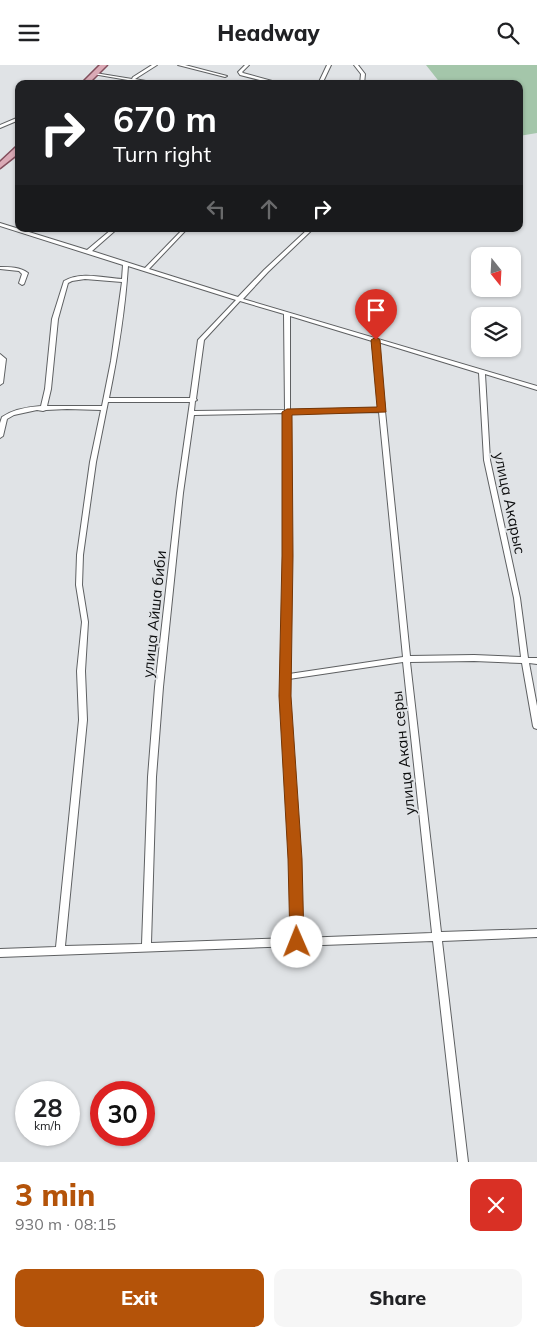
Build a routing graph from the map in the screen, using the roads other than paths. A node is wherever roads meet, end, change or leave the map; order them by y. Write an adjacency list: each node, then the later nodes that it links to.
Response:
1 (104, 65): 9 (main road)
2 (155, 65): 11 (street)
3 (180, 65): 8 (street)
4 (194, 65): 8 (street)
5 (247, 65): 14 (street)
6 (329, 65): 15 (street)
7 (356, 65): 16 (street)
8 (188, 67): 10 (street)
9 (95, 74): 11 (street); 12 (main road)
10 (225, 75)
11 (134, 78): 13 (street)
12 (88, 80)
13 (143, 80)
14 (264, 80)
15 (322, 80)
16 (362, 80)
17 (15, 120): 18 (street)
18 (0, 127)
19 (15, 153): 20 (main road)
20 (0, 166)
21 (0, 224): 22 (street)
22 (15, 228)
23 (28, 232): 27 (street)
24 (111, 232): 28 (street)
25 (182, 232): 31 (street)
26 (308, 232): 34 (street, улица Айша биби)
27 (31, 233): 28 (street)
28 (88, 252): 29 (street)
29 (126, 264): 31 (street); 32 (street)
30 (0, 268): 33 (street)
31 (146, 270): 34 (street)
32 (124, 281): 44 (street); 45 (street)
33 (22, 283)
34 (238, 299): 35 (street); 43 (street, улица Айша биби)
35 (287, 313): 36 (street); 49 (street)
36 (376, 340): 38 (street); 46 (street, улица Акан серы)
37 (0, 356): 41 (street)
38 (456, 364): 39 (street); 40 (street)
39 (482, 372): 42 (street); 53 (street, улица Акарыс)
40 (456, 374)
41 (0, 383)
42 (537, 388)
43 (194, 400): 44 (street); 50 (street, улица Айша биби)
44 (105, 404): 45 (street); 61 (street)
45 (43, 409): 48 (street)
46 (382, 410): 49 (street); 52 (street, улица Акан серы)
47 (0, 411): 48 (street)
48 (15, 412): 51 (street)
49 (287, 412): 50 (street); 55 (street)
50 (193, 413): 60 (street, улица Айша биби)
51 (0, 436)
52 (407, 659): 53 (street); 55 (street); 58 (street, улица Акан серы)
53 (525, 661): 54 (street); 56 (street, улица Акарыс)
54 (537, 661)
55 (286, 677): 59 (street)
56 (537, 726)
57 (537, 933): 58 (street)
58 (436, 936): 59 (street); 63 (street, улица Акан серы)
59 (297, 942): 60 (street)
60 (146, 948): 61 (street)
61 (60, 951): 62 (street)
62 (0, 953)
63 (463, 1162)

